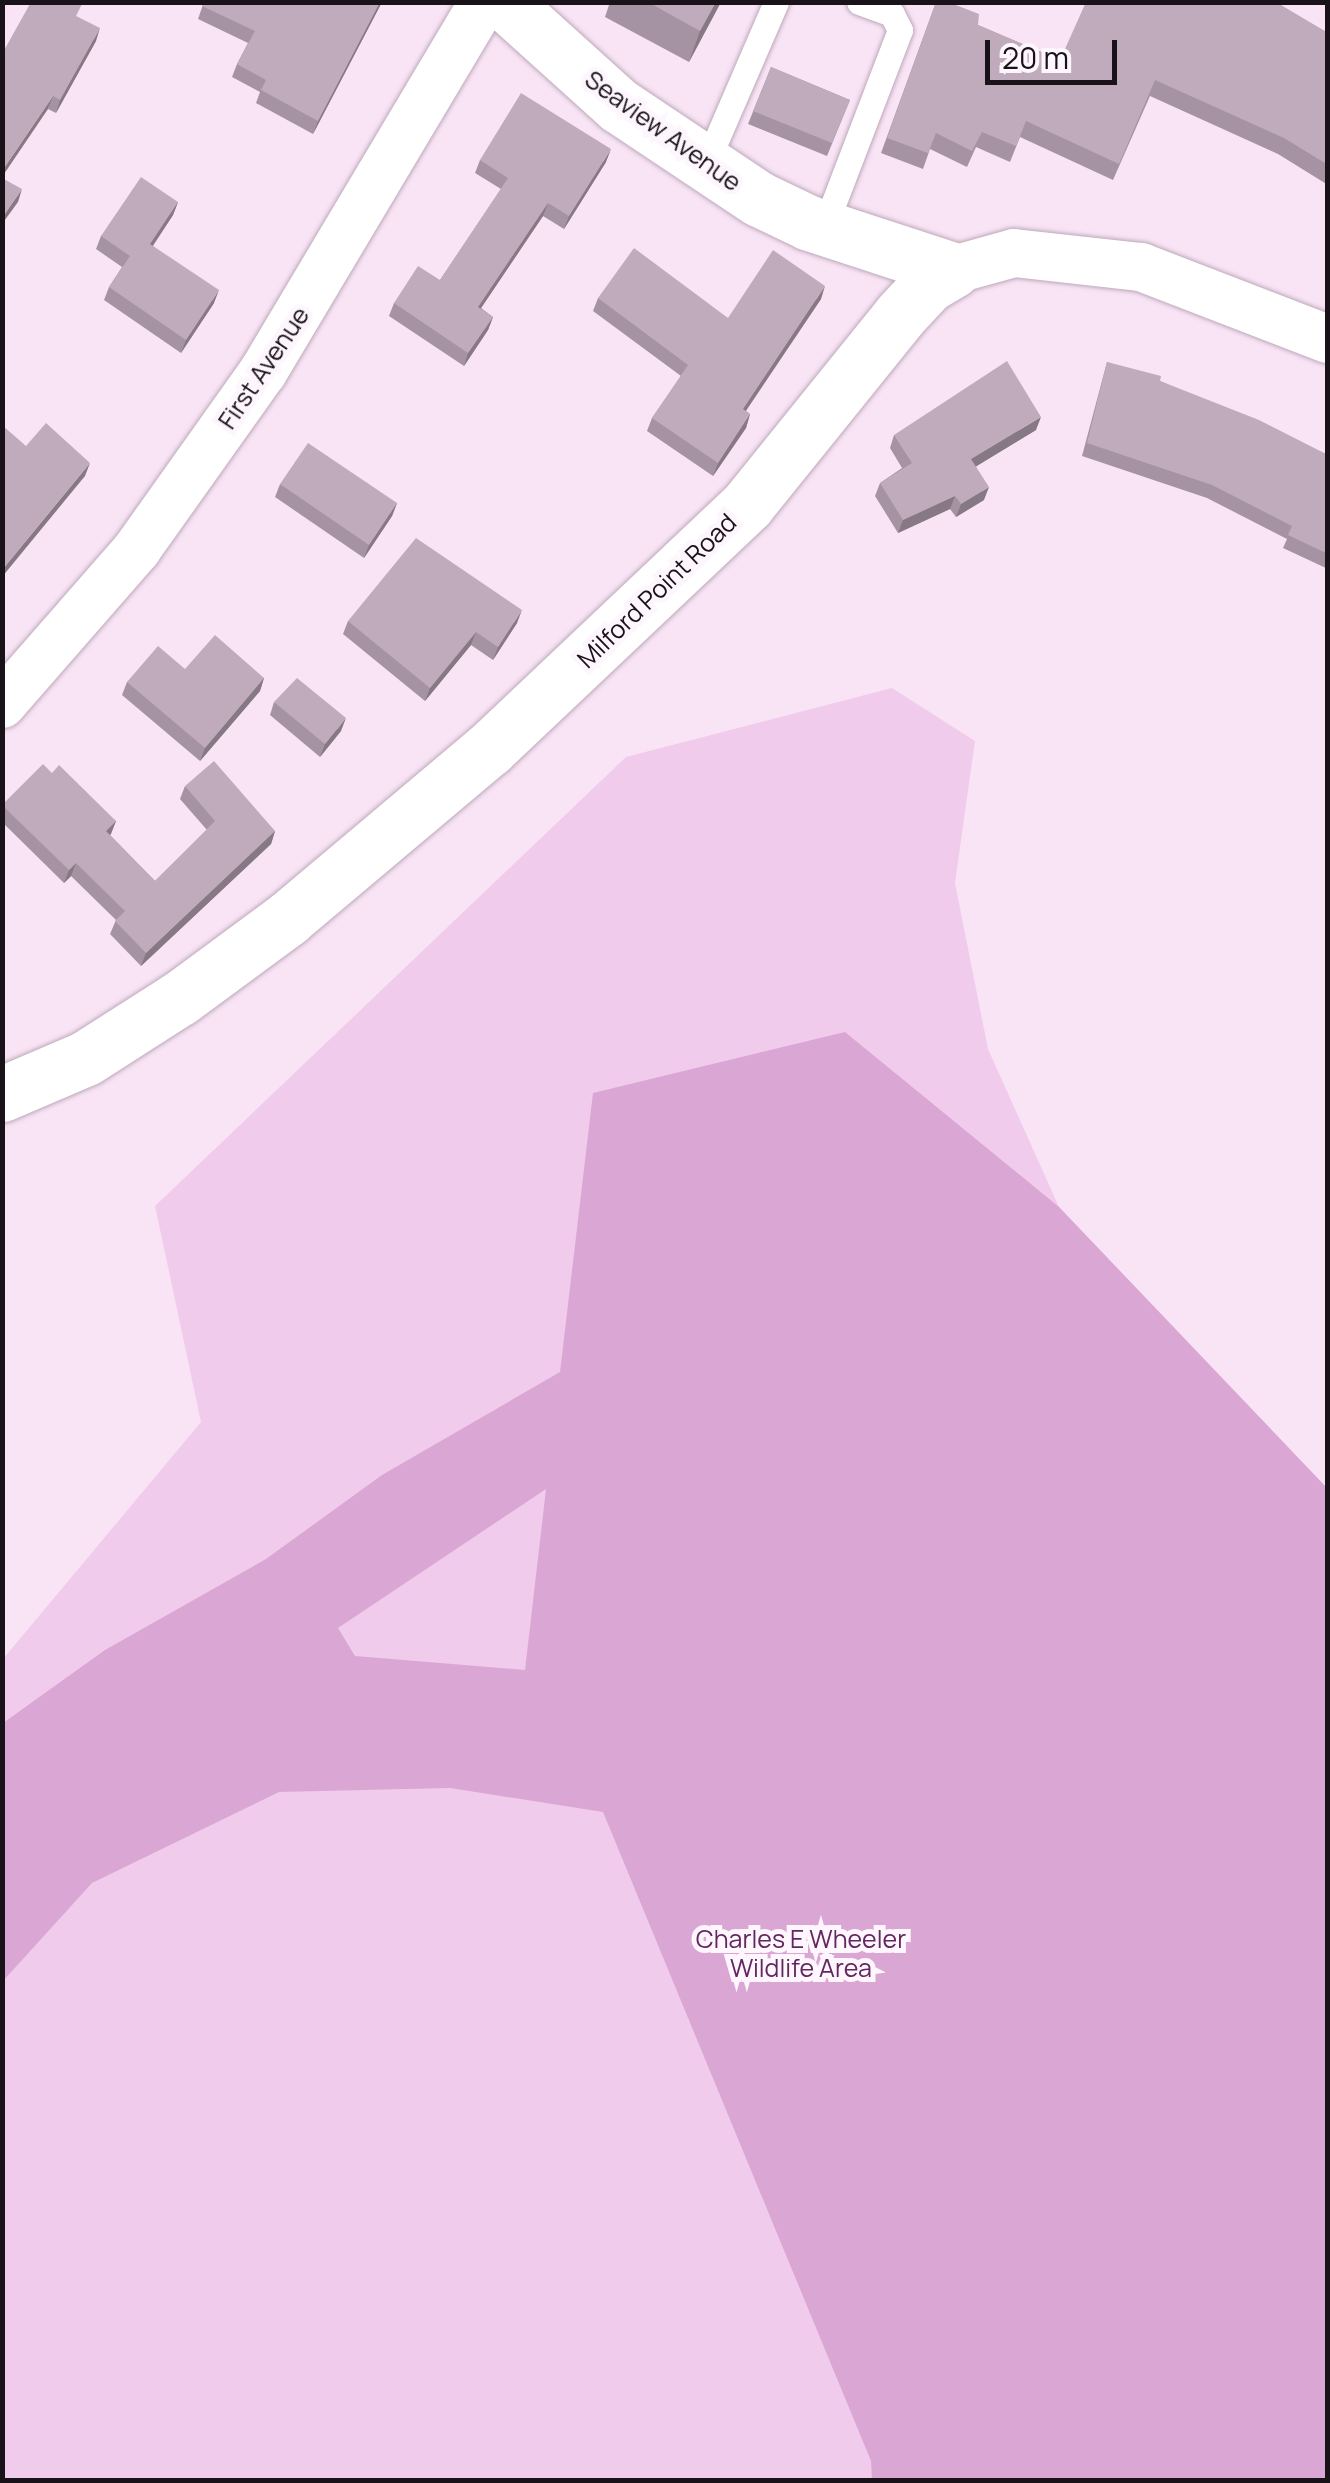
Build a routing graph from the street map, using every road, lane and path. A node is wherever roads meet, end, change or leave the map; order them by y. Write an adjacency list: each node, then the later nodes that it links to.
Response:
1 (484, 2): 9 (street, First Avenue)
2 (504, 2): 5 (street, Seaview Avenue)
3 (776, 2): 5 (lane)
4 (858, 2): 6 (lane)
5 (706, 166): 6 (street, Seaview Avenue)
6 (824, 228): 7 (street, Seaview Avenue)
7 (953, 270): 8 (street, Milford Point Road); 10 (street, Milford Point Road)
8 (1328, 339)
9 (2, 704)
10 (2, 1094)

